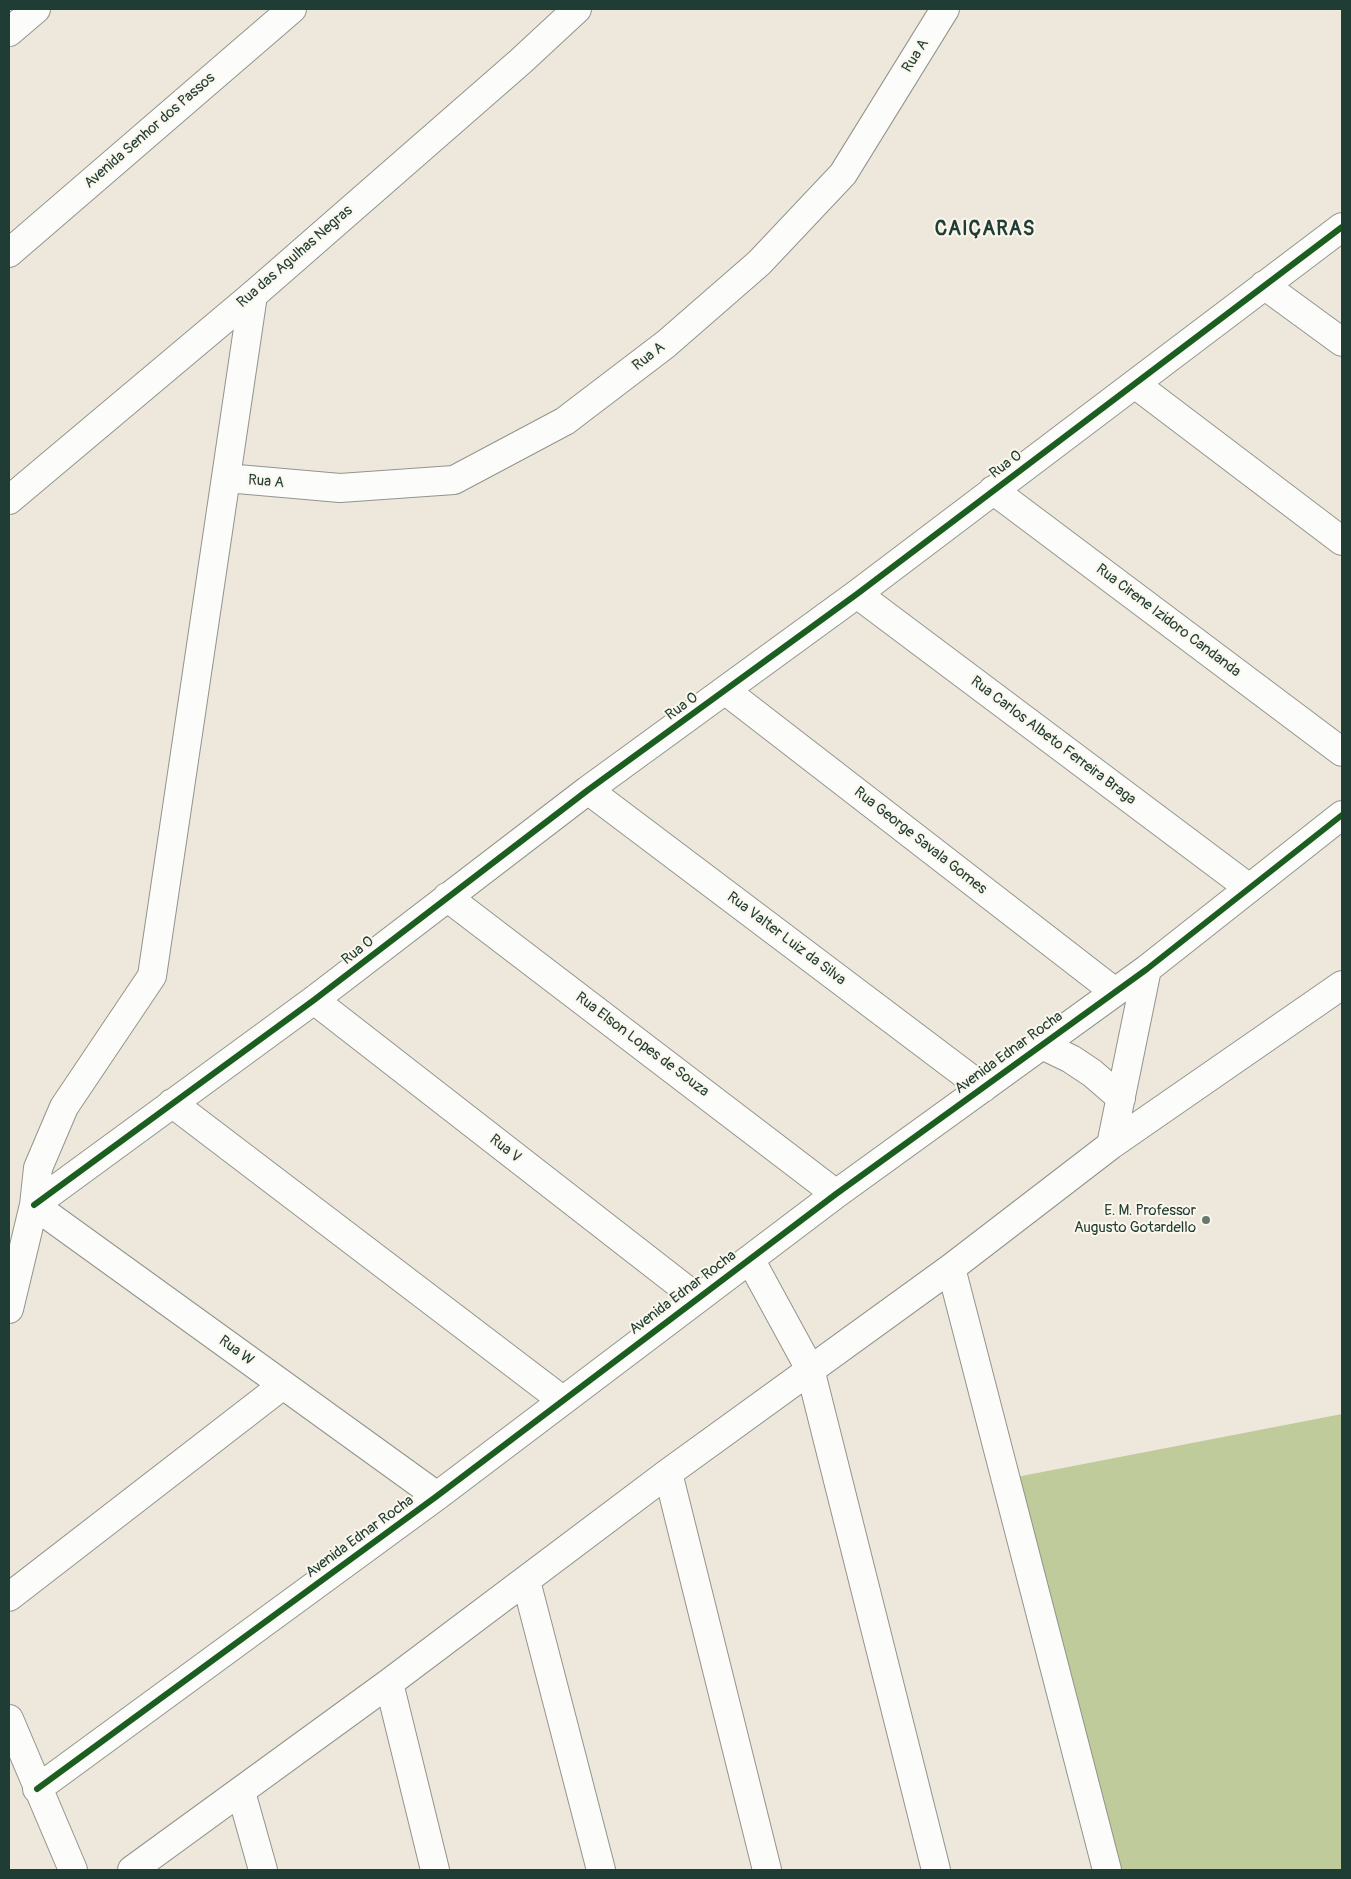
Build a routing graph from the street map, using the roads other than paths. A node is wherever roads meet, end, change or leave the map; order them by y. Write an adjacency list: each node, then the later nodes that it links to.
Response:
1 (36, 9): 5 (street)
2 (292, 9): 7 (street, Avenida Senhor dos Passos)
3 (577, 9): 9 (street, Rua das Agulhas Negras)
4 (945, 9): 12 (street, Rua A)
5 (9, 32)
6 (1342, 227): 8 (street, Rua O)
7 (9, 253)
8 (1264, 285): 10 (street); 11 (street, Rua O)
9 (253, 294): 12 (street); 14 (street, Rua das Agulhas Negras)
10 (1342, 342)
11 (1135, 384): 13 (street, Rua O); 15 (street)
12 (226, 478): 33 (street)
13 (993, 490): 16 (street, Rua O); 18 (street, Rua Cirene Izidoro Candanda)
14 (9, 500)
15 (1342, 541)
16 (857, 594): 17 (street, Rua O); 21 (street, Rua Carlos Albeto Ferreira Braga)
17 (726, 691): 19 (street, Rua O); 25 (street, Rua George Savala Gomes)
18 (1342, 752)
19 (588, 790): 22 (street, Rua O); 28 (street, Rua Valter Luiz da Silva)
20 (1342, 815): 21 (street, Avenida Ednar Rocha)
21 (1249, 888): 23 (street, Avenida Ednar Rocha)
22 (447, 897): 26 (street, Rua O); 32 (street, Rua Elson Lopes de Souza)
23 (1147, 969): 25 (street, Avenida Ednar Rocha); 29 (street)
24 (1342, 985): 31 (street)
25 (1115, 992): 27 (street, Avenida Ednar Rocha)
26 (314, 1000): 30 (street, Rua O); 36 (street, Rua V)
27 (1042, 1045): 28 (street, Avenida Ednar Rocha); 29 (street)
28 (983, 1088): 32 (street, Avenida Ednar Rocha)
29 (1121, 1098): 31 (street)
30 (172, 1103): 33 (street, Rua O); 40 (street)
31 (1112, 1145): 35 (street)
32 (836, 1194): 34 (street, Avenida Ednar Rocha)
33 (34, 1205): 37 (street); 39 (street, Rua W)
34 (750, 1259): 36 (street, Avenida Ednar Rocha); 38 (street)
35 (951, 1268): 38 (street); 56 (street)
36 (697, 1298): 40 (street, Avenida Ednar Rocha)
37 (9, 1309)
38 (810, 1369): 41 (street); 55 (street)
39 (283, 1385): 42 (street, Rua W); 44 (street)
40 (562, 1400): 42 (street, Avenida Ednar Rocha)
41 (668, 1473): 43 (street); 54 (street)
42 (437, 1496): 47 (street, Avenida Ednar Rocha)
43 (526, 1581): 45 (street); 53 (street)
44 (9, 1597)
45 (389, 1683): 48 (street); 52 (street)
46 (9, 1719): 47 (street)
47 (37, 1789): 49 (street)
48 (241, 1792): 50 (street); 51 (street)
49 (73, 1870)
50 (132, 1870)
51 (263, 1870)
52 (435, 1870)
53 (601, 1870)
54 (767, 1870)
55 (936, 1870)
56 (1107, 1870)

